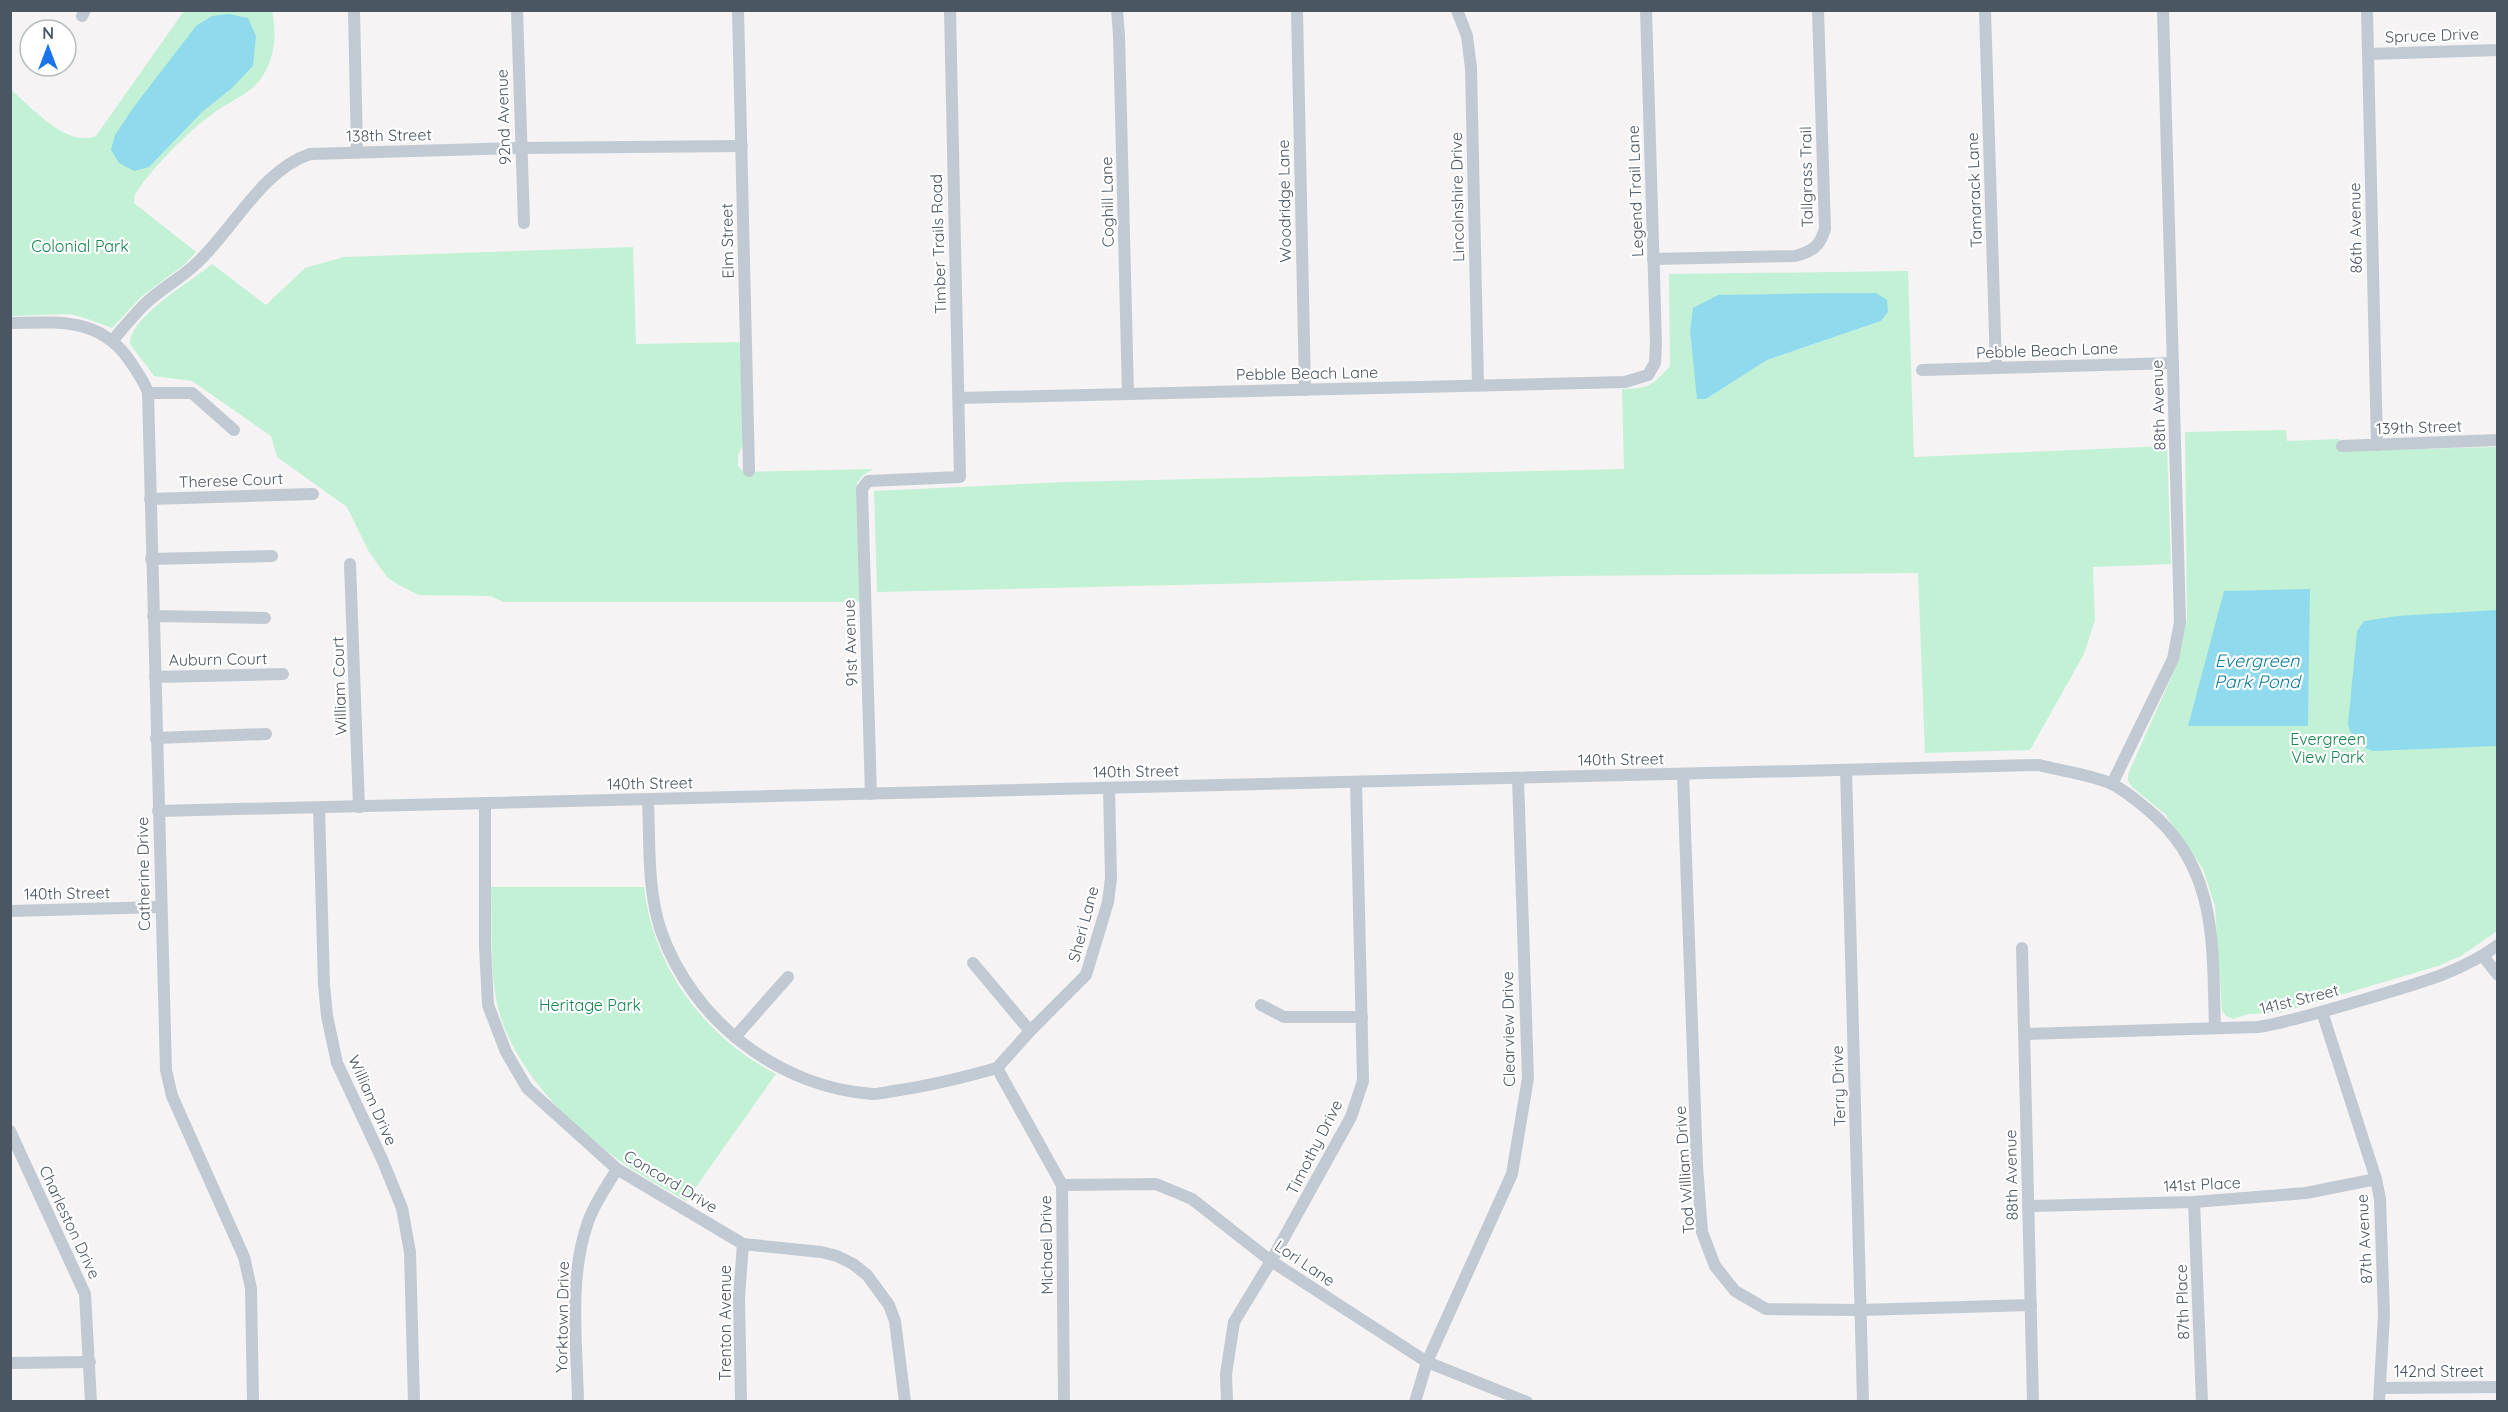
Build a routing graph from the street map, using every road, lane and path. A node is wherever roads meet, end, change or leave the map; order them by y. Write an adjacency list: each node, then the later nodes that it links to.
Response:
1 (354, 10): 17 (street)
2 (517, 10): 16 (street, 92nd Avenue)
3 (738, 10): 15 (street, Elm Street)
4 (950, 10): 30 (street, Timber Trails Road)
5 (1117, 10): 29 (street, Coghill Lane)
6 (1297, 10): 27 (street, Woodridge Lane)
7 (1457, 10): 26 (street, Lincolnshire Drive)
8 (1646, 10): 19 (street, Legend Trail Lane)
9 (1818, 10): 19 (street, Tallgrass Trail)
10 (1985, 10): 23 (street, Tamarack Lane)
11 (2163, 10): 22 (street, 88th Avenue)
12 (2367, 10): 14 (street, 86th Avenue)
13 (2498, 50): 14 (street, Spruce Drive)
14 (2368, 54): 33 (street, 86th Avenue)
15 (742, 146): 16 (street, 138th Street); 35 (street, Elm Street)
16 (520, 148): 17 (street, 138th Street); 18 (street, 92nd Avenue)
17 (357, 152): 21 (street, 138th Street)
18 (524, 223)
19 (1653, 259): 24 (street, Legend Trail Lane)
20 (10, 323): 21 (street)
21 (113, 340): 28 (street, Catherine Drive)
22 (2173, 363): 23 (street, Pebble Beach Lane); 52 (street, 88th Avenue)
23 (1996, 368): 25 (street, Pebble Beach Lane)
24 (1652, 369): 26 (street, Pebble Beach Lane)
25 (1922, 370)
26 (1479, 385): 27 (street, Pebble Beach Lane)
27 (1305, 390): 29 (street, Pebble Beach Lane)
28 (148, 393): 31 (street); 38 (street, Catherine Drive)
29 (1128, 394): 30 (street, Pebble Beach Lane)
30 (959, 398): 36 (street, Timber Trails Road)
31 (234, 430)
32 (2498, 440): 33 (street, 139th Street)
33 (2377, 445): 34 (street, 139th Street)
34 (2342, 446)
35 (748, 471)
36 (862, 489): 54 (street, 91st Avenue)
37 (313, 494): 38 (street, Therese Court)
38 (150, 499): 40 (street, Catherine Drive)
39 (272, 556): 40 (street)
40 (151, 559): 42 (street, Catherine Drive)
41 (350, 564): 57 (street, William Court)
42 (153, 616): 43 (street); 45 (street, Catherine Drive)
43 (265, 618)
44 (283, 674): 45 (street, Auburn Court)
45 (154, 676): 47 (street, Catherine Drive)
46 (266, 734): 47 (street)
47 (156, 738): 59 (street, Catherine Drive)
48 (1846, 770): 49 (street, 140th Street); 52 (street, 140th Street); 85 (street, Terry Drive)
49 (1683, 774): 50 (street, 140th Street); 85 (street, Tod William Drive)
50 (1518, 778): 51 (street, 140th Street); 87 (street, Clearview Drive)
51 (1356, 782): 53 (street, 140th Street); 70 (street, Timothy Drive)
52 (2112, 784): 71 (street)
53 (1109, 788): 54 (street, 140th Street); 72 (street, Sheri Lane)
54 (871, 794): 55 (street, 140th Street)
55 (648, 801): 56 (street, 140th Street); 74 (street)
56 (485, 803): 57 (street, 140th Street); 77 (street, Concord Drive)
57 (359, 807): 58 (street, 140th Street)
58 (319, 808): 59 (street, 140th Street); 93 (street, William Drive)
59 (158, 811): 60 (street, Catherine Drive)
60 (160, 908): 61 (street, 140th Street); 92 (street, Catherine Drive)
61 (10, 911)
62 (2498, 945): 64 (street, 141st Street)
63 (2022, 948): 73 (street, 88th Avenue)
64 (2483, 956): 66 (street); 69 (street, 141st Street)
65 (973, 963): 72 (street)
66 (2498, 975)
67 (788, 977): 74 (street)
68 (1261, 1005): 70 (street)
69 (2322, 1012): 71 (street, 141st Street); 78 (street, 87th Avenue)
70 (1362, 1017): 83 (street, Timothy Drive)
71 (2215, 1028): 73 (street, 141st Street)
72 (1030, 1031): 75 (street, Sheri Lane)
73 (2024, 1034): 81 (street, 88th Avenue)
74 (735, 1037): 75 (street)
75 (997, 1068): 79 (street, Michael Drive)
76 (10, 1131): 86 (street, Charleston Drive)
77 (617, 1169): 82 (street, Concord Drive); 94 (street, Yorktown Drive)
78 (2376, 1179): 80 (street, 141st Place); 90 (street, 87th Avenue)
79 (1062, 1185): 83 (street, Lori Lane); 97 (street, Michael Drive)
80 (2194, 1202): 81 (street, 141st Place); 103 (street, 87th Place)
81 (2028, 1206): 84 (street, 88th Avenue)
82 (743, 1244): 95 (street, Trenton Avenue); 96 (street, Concord Drive)
83 (1271, 1261): 87 (street, Lori Lane); 98 (street, Timothy Drive)
84 (2031, 1305): 85 (street, Tod William Drive); 102 (street, 88th Avenue)
85 (1861, 1310): 101 (street, Terry Drive)
86 (90, 1362): 88 (street); 91 (street, Charleston Drive)
87 (1427, 1362): 99 (street, Clearview Drive); 100 (street, Lori Lane)
88 (10, 1363)
89 (2498, 1387): 90 (street, 142nd Street)
90 (2381, 1388): 104 (street, 87th Avenue)
91 (91, 1401)
92 (253, 1401)
93 (414, 1401)
94 (578, 1401)
95 (741, 1401)
96 (905, 1401)
97 (1064, 1401)
98 (1227, 1401)
99 (1415, 1401)
100 (1527, 1401)
101 (1863, 1401)
102 (2033, 1401)
103 (2202, 1401)
104 (2379, 1401)

